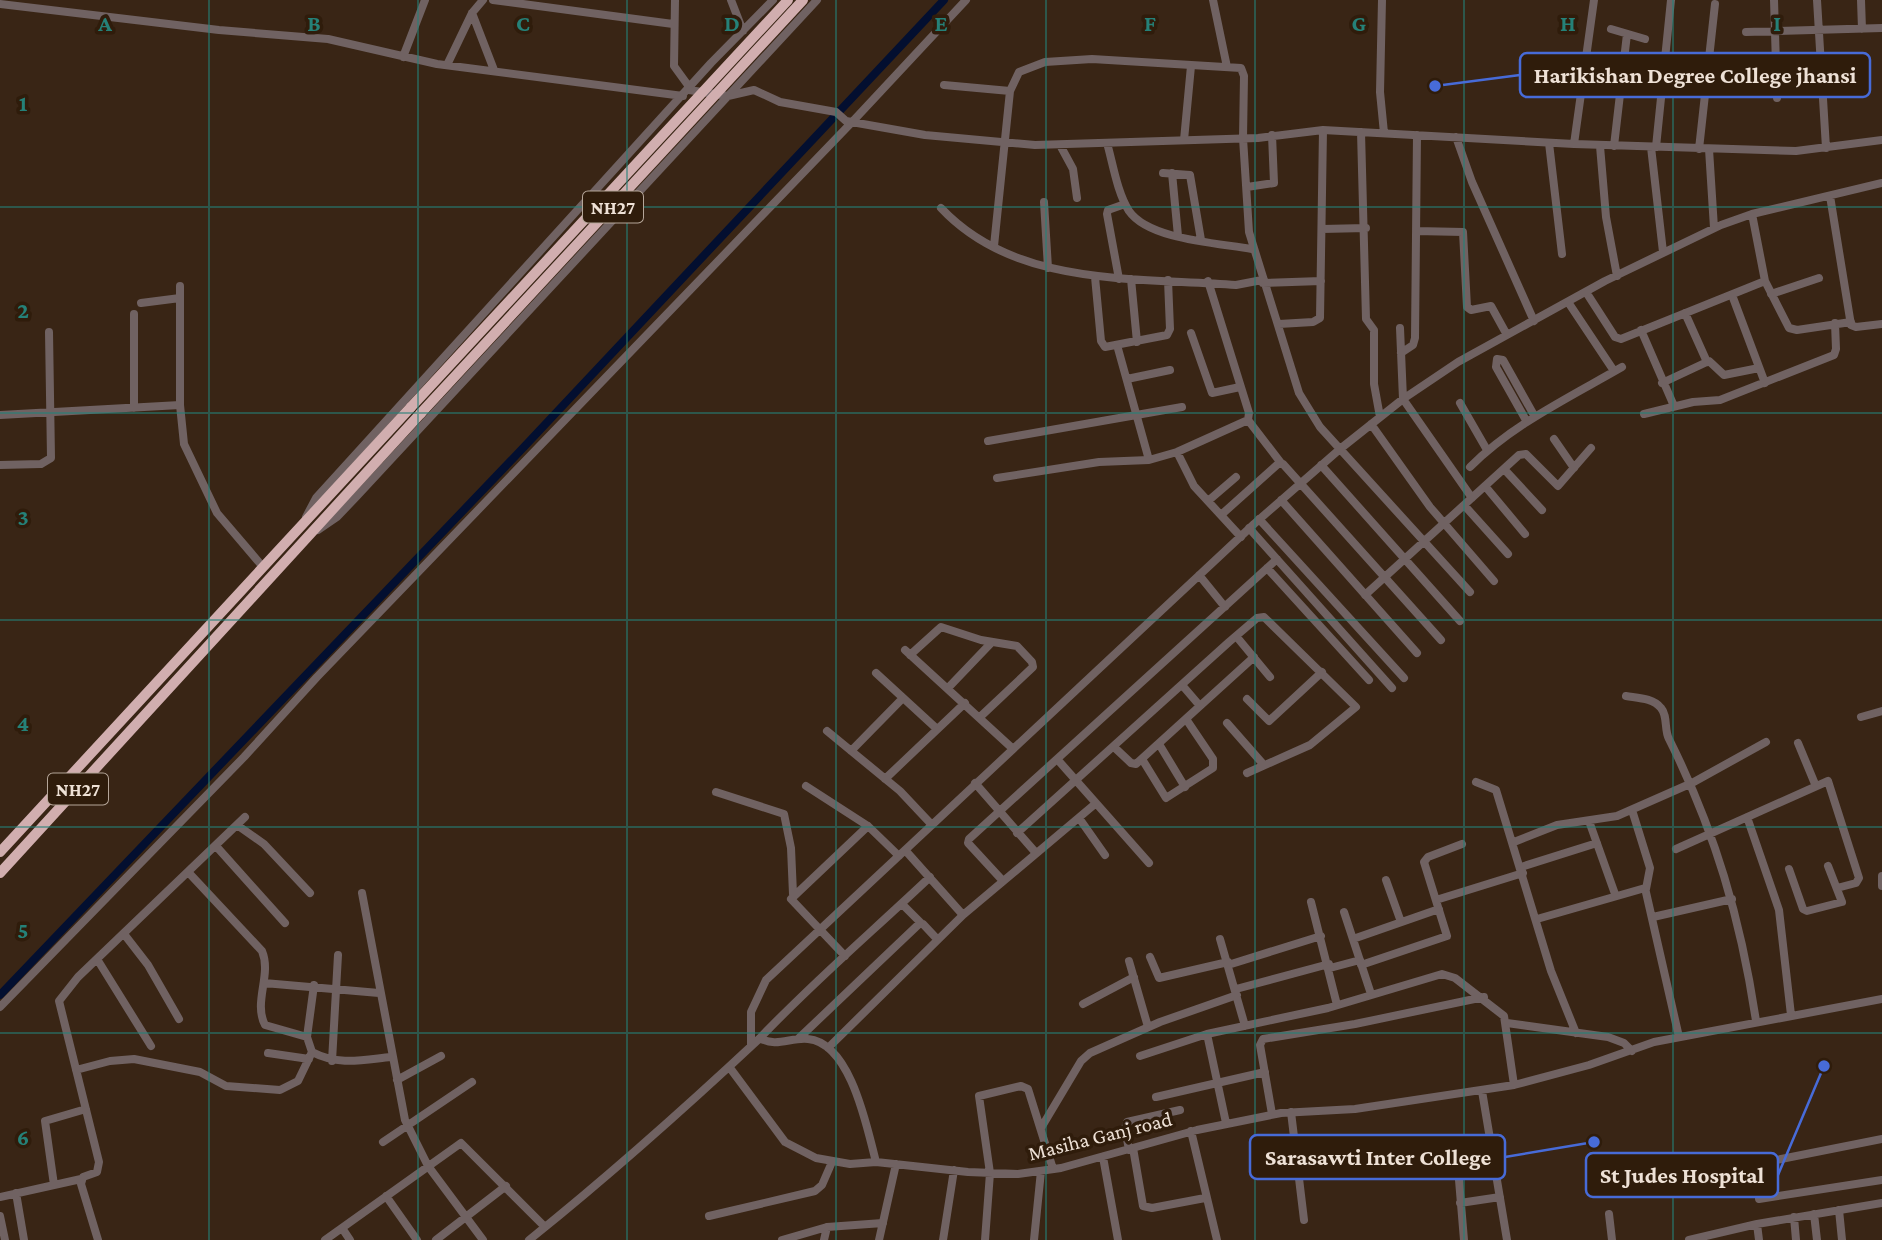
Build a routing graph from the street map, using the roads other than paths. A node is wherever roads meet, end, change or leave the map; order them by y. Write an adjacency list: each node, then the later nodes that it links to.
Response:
1 (425, 0): 31 (street)
2 (483, 0): 20 (street)
3 (494, 0): 21 (street)
4 (675, 0): 21 (street)
5 (731, 0): 26 (street)
6 (772, 0): 26 (street)
7 (788, 0): 125 (highway, NH27, bridge)
8 (803, 0): 125 (highway, NH27, bridge)
9 (817, 0): 39 (street)
10 (966, 0): 41 (street)
11 (1213, 0): 34 (street)
12 (1382, 0): 44 (street)
13 (1593, 0): 55 (street)
14 (1671, 0): 58 (street)
15 (1774, 0): 27 (street)
16 (1817, 0): 25 (street)
17 (1861, 0): 24 (street)
18 (0, 4): 31 (street)
19 (1716, 4): 60 (street)
20 (472, 13): 32 (street); 35 (street)
21 (673, 24): 37 (street)
22 (1882, 28): 24 (street)
23 (1611, 29): 29 (street)
24 (1862, 29): 25 (street)
25 (1819, 30): 27 (street); 59 (street)
26 (743, 31): 37 (street)
27 (1774, 31): 28 (street); 40 (street)
28 (1746, 32)
29 (1627, 34): 30 (street); 57 (street)
30 (1646, 39)
31 (403, 57): 32 (street)
32 (447, 65): 35 (street)
33 (1191, 66): 34 (street); 38 (street); 49 (street)
34 (1227, 67): 48 (street)
35 (494, 70): 37 (street)
36 (944, 85): 38 (street)
37 (687, 91): 39 (street); 160 (street)
38 (1010, 91): 51 (street)
39 (728, 96): 41 (street); 162 (street)
40 (1777, 98)
41 (850, 120): 51 (street); 297 (street)
42 (1323, 130): 43 (street); 45 (street); 70 (street)
43 (1361, 132): 44 (street); 71 (street)
44 (1384, 133): 46 (street)
45 (1272, 135): 48 (street); 62 (street)
46 (1417, 135): 47 (street); 72 (street)
47 (1456, 137): 53 (street); 99 (street)
48 (1243, 138): 49 (street); 62 (street)
49 (1184, 140): 52 (street)
50 (1882, 140): 59 (street)
51 (1004, 143): 54 (street); 75 (street)
52 (1107, 143): 54 (street); 66 (street)
53 (1549, 143): 55 (street); 78 (street)
54 (1060, 145): 64 (street)
55 (1574, 145): 56 (street)
56 (1600, 146): 57 (street); 80 (street)
57 (1614, 146): 58 (street)
58 (1653, 147): 60 (street); 77 (street)
59 (1826, 148): 60 (street)
60 (1704, 149): 69 (street)
61 (1882, 183): 63 (street)
62 (1247, 187): 76 (street)
63 (1830, 196): 68 (street); 101 (street)
64 (1077, 198)
65 (1044, 202): 79 (street)
66 (1125, 204): 73 (street); 83 (street)
67 (941, 208): 75 (street)
68 (1752, 214): 69 (street); 89 (street)
69 (1714, 228): 77 (street)
70 (1322, 229): 71 (street); 88 (street)
71 (1366, 229): 130 (street)
72 (1416, 231): 108 (street); 111 (street)
73 (1178, 236): 74 (street); 74 (street)
74 (1201, 240): 76 (street)
75 (994, 246): 79 (street)
76 (1252, 249): 87 (street)
77 (1663, 252): 80 (street)
78 (1562, 254)
79 (1048, 268): 81 (street)
80 (1616, 276): 91 (street)
81 (1095, 277): 83 (street); 110 (street)
82 (1819, 278): 92 (street)
83 (1119, 279): 84 (street)
84 (1131, 279): 85 (street); 109 (street)
85 (1168, 280): 86 (street); 109 (street)
86 (1208, 281): 87 (street); 118 (street)
87 (1262, 281): 88 (street); 102 (street)
88 (1321, 281): 102 (street)
89 (1765, 281): 92 (street); 93 (street)
90 (180, 286): 94 (street)
91 (1586, 292): 95 (street); 105 (street)
92 (1772, 294): 100 (street)
93 (1732, 295): 97 (street); 113 (street)
94 (180, 298): 96 (street); 121 (street)
95 (1568, 302): 99 (street); 131 (street)
96 (142, 303)
97 (1685, 313): 105 (street); 112 (street)
98 (134, 314): 124 (street)
99 (1534, 321): 108 (street)
100 (1835, 323): 101 (street); 117 (street)
101 (1851, 323): 103 (street)
102 (1279, 324): 138 (street)
103 (1882, 324)
104 (1400, 328): 111 (street)
105 (1641, 330): 116 (street)
106 (49, 332): 126 (street)
107 (1191, 333): 118 (street)
108 (1507, 335): 119 (street)
109 (1137, 342): 110 (street)
110 (1117, 345): 115 (street)
111 (1401, 353): 119 (street)
112 (1707, 362): 113 (street); 116 (street)
113 (1759, 368): 117 (street)
114 (1170, 370): 115 (street)
115 (1127, 379): 129 (street)
116 (1662, 383): 122 (street)
117 (1765, 383): 122 (street)
118 (1240, 387): 132 (street)
119 (1403, 399): 130 (street); 152 (street)
120 (1460, 403): 139 (street)
121 (180, 405): 124 (street); 169 (street)
122 (1674, 406): 127 (street)
123 (1182, 407): 129 (street)
124 (134, 408): 126 (street)
125 (416, 410): 160 (highway, NH27); 162 (highway, NH27)
126 (51, 411): 128 (street); 143 (street)
127 (1644, 414)
128 (0, 415)
129 (1136, 416): 136 (street); 141 (street)
130 (1380, 417): 134 (street)
131 (1535, 417): 133 (street); 133 (street)
132 (1248, 420): 140 (street); 142 (street)
133 (1527, 422): 139 (street)
134 (1371, 424): 138 (street); 159 (street)
135 (1554, 439): 147 (street)
136 (988, 441)
137 (1591, 448): 147 (street)
138 (1340, 449): 144 (street); 165 (street)
139 (1487, 450): 145 (street)
140 (1177, 452): 141 (street); 154 (street)
141 (1149, 460): 149 (street)
142 (1280, 463): 150 (street); 157 (street)
143 (0, 465)
144 (1321, 465): 150 (street); 167 (street)
145 (1469, 467)
146 (1504, 468): 147 (street); 151 (street); 156 (street)
147 (1574, 468)
148 (1236, 477): 154 (street)
149 (997, 478)
150 (1301, 483): 153 (street); 172 (street)
151 (1485, 486): 152 (street); 163 (street)
152 (1472, 498): 155 (street)
153 (1281, 500): 158 (street); 175 (street)
154 (1208, 501): 157 (street)
155 (1464, 505): 159 (street); 166 (street)
156 (1542, 510)
157 (1221, 515): 164 (street)
158 (1259, 519): 161 (street); 186 (street)
159 (1443, 522): 165 (street); 173 (street)
160 (301, 526): 169 (highway, NH27)
161 (1249, 528): 164 (street); 168 (street)
162 (312, 533): 247 (highway, NH27)
163 (1525, 534)
164 (1241, 537): 171 (street)
165 (1423, 540): 167 (street); 174 (street)
166 (1508, 554)
167 (1404, 558): 172 (street); 177 (street)
168 (1277, 559): 170 (street); 190 (street)
169 (263, 567): 239 (highway, NH27)
170 (1267, 568): 176 (street); 187 (street)
171 (1199, 575): 176 (street); 207 (street)
172 (1385, 577): 175 (street); 179 (street)
173 (1494, 581)
174 (1471, 592)
175 (1365, 595): 181 (street)
176 (1225, 607): 209 (street)
177 (1461, 621)
178 (1236, 636): 182 (street); 183 (street); 188 (street)
179 (1441, 640)
180 (992, 642): 189 (street); 189 (street); 197 (street)
181 (1417, 653)
182 (1254, 657): 185 (street); 195 (street)
183 (1322, 672): 193 (street); 211 (street)
184 (876, 673): 192 (street)
185 (1270, 677)
186 (1404, 678)
187 (1369, 680)
188 (1182, 685): 195 (street); 206 (street)
189 (947, 688): 194 (street)
190 (1392, 688)
191 (1626, 695): 217 (street)
192 (903, 698): 201 (street); 208 (street)
193 (1247, 699)
194 (965, 703): 197 (street); 201 (street)
195 (1200, 706): 199 (street)
196 (1882, 711): 198 (street)
197 (980, 717): 207 (street)
198 (1861, 717)
199 (1186, 719): 205 (street); 220 (street)
200 (1227, 723): 211 (street)
201 (937, 729): 213 (street)
202 (827, 731): 208 (street)
203 (1766, 743): 217 (street)
204 (1798, 743): 218 (street)
205 (1159, 744): 210 (street); 220 (street)
206 (1114, 747): 210 (street); 216 (street)
207 (1012, 748): 215 (street)
208 (851, 751): 213 (street)
209 (1056, 759): 216 (street); 224 (street)
210 (1142, 759): 220 (street)
211 (1263, 764): 212 (street)
212 (1247, 773)
213 (885, 779): 230 (street)
214 (1476, 782): 234 (street)
215 (975, 783): 224 (street); 230 (street)
216 (1076, 783): 222 (street); 232 (street)
217 (1692, 783): 223 (street); 233 (street)
218 (1815, 784): 226 (street); 254 (street)
219 (806, 786): 231 (street)
220 (1185, 787)
221 (716, 793): 258 (street)
222 (1095, 804): 227 (street); 243 (street)
223 (1632, 810): 228 (street); 255 (street)
224 (999, 811): 232 (street); 252 (street)
225 (245, 817): 229 (street)
226 (1747, 817): 233 (street); 298 (street)
227 (1079, 818): 241 (street); 242 (street)
228 (1589, 821): 234 (street); 235 (street)
229 (237, 825): 237 (street); 256 (street)
230 (932, 825): 240 (street)
231 (869, 826): 240 (street); 258 (street)
232 (1017, 832): 241 (street)
233 (1709, 833): 238 (street); 260 (street)
234 (1514, 842): 246 (street)
235 (1597, 843): 246 (street); 259 (street)
236 (1462, 844): 261 (street)
237 (216, 846): 248 (street); 270 (street)
238 (1676, 849)
239 (0, 852)
240 (902, 853): 250 (street); 272 (street)
241 (1036, 853): 252 (street)
242 (1105, 855)
243 (1149, 863)
244 (1828, 866): 254 (street)
245 (1789, 869): 254 (street)
246 (1522, 870): 261 (street); 268 (street)
247 (0, 873)
248 (189, 873): 273 (street); 287 (street)
249 (1882, 876): 253 (street)
250 (930, 877): 263 (street); 266 (street)
251 (1386, 880): 269 (street)
252 (1003, 881): 266 (street)
253 (1882, 886)
254 (1837, 888)
255 (1646, 889): 259 (street); 267 (street)
256 (310, 893)
257 (362, 893): 291 (street)
258 (793, 894): 272 (street)
259 (1615, 894): 268 (street)
260 (1732, 899): 267 (street); 300 (street)
261 (1436, 900): 264 (street)
262 (1311, 902): 274 (street)
263 (902, 904): 271 (street); 279 (street)
264 (1439, 909): 269 (street); 283 (street)
265 (1344, 912): 277 (street)
266 (963, 915): 275 (street)
267 (1653, 917): 307 (street)
268 (1537, 919): 304 (street)
269 (1401, 922): 277 (street)
270 (285, 923)
271 (920, 923): 275 (street); 309 (street)
272 (819, 929): 279 (street); 311 (street)
273 (124, 934): 281 (street); 299 (street)
274 (1321, 936): 284 (street); 285 (street)
275 (937, 939): 312 (street)
276 (1220, 939): 284 (street)
277 (1353, 939): 283 (street)
278 (338, 956): 289 (street)
279 (845, 956): 308 (street)
280 (1150, 957): 284 (street)
281 (97, 959): 310 (street); 321 (street)
282 (1129, 961): 286 (street)
283 (1361, 962): 285 (street); 292 (street)
284 (1228, 963): 290 (street)
285 (1329, 966): 290 (street); 296 (street)
286 (1134, 977): 295 (street); 303 (street)
287 (264, 983): 288 (street); 306 (street)
288 (314, 985): 289 (street); 306 (street)
289 (338, 988): 291 (street); 319 (street)
290 (1237, 992): 302 (street); 303 (street)
291 (379, 993): 318 (street)
292 (1371, 994): 293 (street); 296 (street)
293 (1484, 998): 301 (street); 322 (street)
294 (1882, 999): 298 (street, Masiha Ganj road)
295 (1083, 1004)
296 (1337, 1005): 302 (street)
297 (0, 1007)
298 (1791, 1015): 300 (street, Masiha Ganj road)
299 (179, 1018)
300 (1756, 1021): 307 (street, Masiha Ganj road)
301 (1507, 1023): 304 (street); 326 (street)
302 (1245, 1026): 305 (street)
303 (1148, 1027): 335 (street)
304 (1576, 1032): 313 (street)
305 (1207, 1034): 317 (street); 325 (street)
306 (307, 1037): 315 (street)
307 (1679, 1037): 313 (street, Masiha Ganj road)
308 (760, 1038): 309 (street); 311 (street)
309 (798, 1039): 312 (street)
310 (150, 1046)
311 (751, 1046): 320 (street)
312 (828, 1048): 344 (street)
313 (1632, 1051): 326 (street, Masiha Ganj road)
314 (268, 1053): 315 (street)
315 (311, 1056): 319 (street); 321 (street)
316 (441, 1056): 323 (street)
317 (1140, 1056)
318 (391, 1057): 319 (street); 323 (street)
319 (332, 1061)
320 (730, 1068): 343 (street, Masiha Ganj road); 373 (street)
321 (76, 1070): 329 (street)
322 (1265, 1072): 325 (street); 332 (street)
323 (397, 1080): 334 (street)
324 (472, 1082): 334 (street)
325 (1217, 1083): 328 (street); 333 (street)
326 (1514, 1085): 327 (street, Masiha Ganj road)
327 (1482, 1091): 331 (street, Masiha Ganj road); 339 (street)
328 (1156, 1097)
329 (86, 1109): 351 (street); 353 (street)
330 (1180, 1110): 340 (street)
331 (1291, 1111): 332 (street, Masiha Ganj road); 370 (street)
332 (1272, 1114): 333 (street, Masiha Ganj road)
333 (1226, 1123): 336 (street, Masiha Ganj road)
334 (408, 1126): 338 (street); 346 (street)
335 (1041, 1128): 347 (street); 350 (street)
336 (1191, 1131): 340 (street, Masiha Ganj road); 359 (street)
337 (1882, 1139): 342 (street)
338 (383, 1142)
339 (1492, 1146): 358 (street); 361 (street)
340 (1131, 1149): 341 (street, Masiha Ganj road); 359 (street)
341 (1103, 1157): 347 (street, Masiha Ganj road); 392 (street)
342 (1771, 1161)
343 (832, 1162): 344 (street, Masiha Ganj road); 367 (street)
344 (876, 1162): 345 (street, Masiha Ganj road)
345 (896, 1164): 348 (street, Masiha Ganj road); 371 (street)
346 (428, 1166): 354 (street); 356 (street); 368 (street)
347 (1053, 1169): 349 (street, Masiha Ganj road)
348 (954, 1170): 350 (street, Masiha Ganj road); 389 (street)
349 (1041, 1171): 350 (street, Masiha Ganj road); 391 (street)
350 (990, 1173): 390 (street)
351 (81, 1179): 353 (street); 379 (street)
352 (1882, 1180): 360 (street)
353 (54, 1185): 355 (street)
354 (506, 1186): 368 (street); 373 (street)
355 (16, 1193): 357 (street); 378 (street)
356 (386, 1196): 375 (street); 376 (street)
357 (0, 1197)
358 (1500, 1197): 361 (street); 395 (street)
359 (1205, 1198): 393 (street)
360 (1759, 1199)
361 (1460, 1203): 394 (street)
362 (1882, 1203): 363 (street)
363 (1839, 1210): 365 (street); 401 (street)
364 (1609, 1214): 396 (street)
365 (1814, 1214): 369 (street); 400 (street)
366 (0, 1216): 377 (street)
367 (709, 1216)
368 (466, 1217): 383 (street); 384 (street)
369 (1794, 1217): 372 (street); 399 (street)
370 (1304, 1220)
371 (883, 1223): 374 (street); 388 (street)
372 (1757, 1224): 397 (street); 398 (street)
373 (545, 1227): 385 (street)
374 (827, 1227): 386 (street); 387 (street)
375 (342, 1228): 380 (street); 381 (street)
376 (414, 1237): 382 (street)
377 (5, 1240)
378 (24, 1240)
379 (98, 1240)
380 (325, 1240)
381 (350, 1240)
382 (403, 1240)
383 (436, 1240)
384 (483, 1240)
385 (530, 1240)
386 (782, 1240)
387 (824, 1240)
388 (879, 1240)
389 (943, 1240)
390 (985, 1240)
391 (1034, 1240)
392 (1118, 1240)
393 (1217, 1240)
394 (1464, 1240)
395 (1507, 1240)
396 (1612, 1240)
397 (1689, 1240)
398 (1759, 1240)
399 (1796, 1240)
400 (1817, 1240)
401 (1842, 1240)

